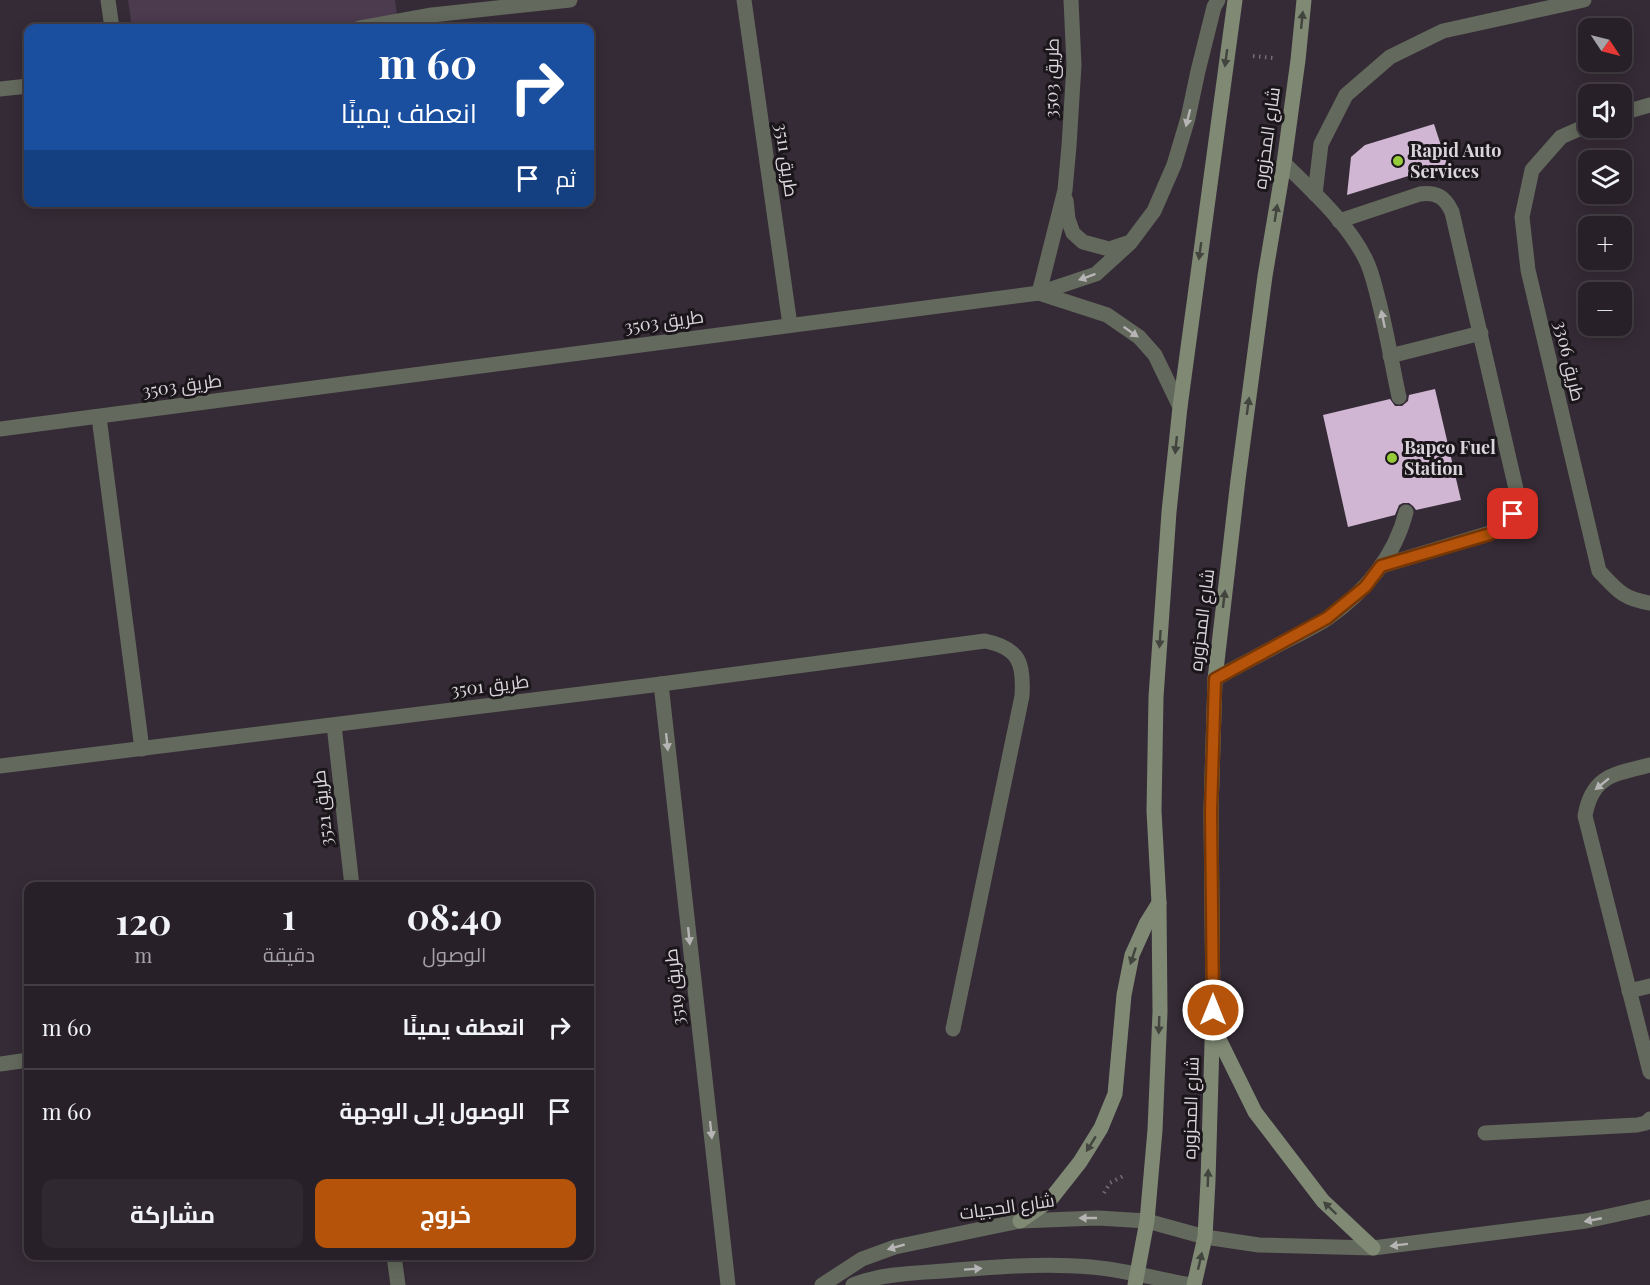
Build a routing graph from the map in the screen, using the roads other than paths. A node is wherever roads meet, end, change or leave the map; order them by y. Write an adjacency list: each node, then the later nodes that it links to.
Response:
1 (108, 0): 10 (street)
2 (570, 0): 9 (street)
3 (744, 0): 23 (street, طريق 3511)
4 (1071, 0): 18 (street, طريق 3503)
5 (1218, 0): 21 (street, one-way to 21)
6 (1235, 0): 27 (main road, شارع المحزوره, one-way to 27)
7 (1304, 0): 17 (main road, شارع المحزوره, one-way to 7)
8 (1584, 0): 19 (street)
9 (431, 8): 11 (street)
10 (111, 24)
11 (374, 24)
12 (24, 86): 13 (street)
13 (0, 89)
14 (1650, 105): 15 (street)
15 (1632, 110)
16 (1578, 129): 32 (street, طريق 3306)
17 (1284, 163): 19 (street); 33 (main road, شارع المحزوره, one-way to 17)
18 (1065, 189): 21 (street); 22 (street, طريق 3503)
19 (1315, 194): 20 (street)
20 (1339, 221): 24 (street); 25 (street, one-way to 20)
21 (1130, 243): 22 (street, one-way to 22)
22 (1039, 293): 23 (street, طريق 3503); 27 (street, one-way to 27)
23 (790, 325): 28 (street, طريق 3503)
24 (1481, 333): 25 (street); 31 (street)
25 (1390, 356): 26 (street)
26 (1399, 397)
27 (1180, 407): 40 (main road, شارع المحزوره, one-way to 40)
28 (99, 417): 29 (street, طريق 3503); 36 (street)
29 (0, 429)
30 (1406, 512): 31 (street)
31 (1381, 566): 33 (street)
32 (1650, 603)
33 (1215, 679): 43 (main road, شارع المحزوره)
34 (661, 684): 35 (street, طريق 3501); 44 (street, طريق 3501); 58 (street, طريق 3519, one-way to 58)
35 (334, 725): 36 (street, طريق 3501); 39 (street, طريق 3521)
36 (142, 749): 38 (street, طريق 3501)
37 (1650, 765): 42 (street, one-way to 42)
38 (0, 766)
39 (352, 882)
40 (1159, 903): 51 (main road, one-way to 51); 52 (main road, شارع المحزوره, one-way to 52)
41 (1650, 986): 42 (street)
42 (1629, 991): 47 (street)
43 (1212, 1025): 53 (main road, شارع المحزوره, one-way to 43); 54 (main road, one-way to 43)
44 (952, 1029)
45 (24, 1061): 46 (street)
46 (0, 1064)
47 (1650, 1072)
48 (1650, 1119): 49 (street)
49 (1485, 1133)
50 (1650, 1207): 54 (street, شارع الحجيات, one-way to 54)
51 (1020, 1221): 52 (street, شارع الحجيات, one-way to 51); 59 (street, شارع الحجيات, one-way to 59)
52 (1146, 1221): 53 (street, شارع الحجيات); 56 (main road, شارع المحزوره)
53 (1205, 1237): 54 (street, شارع الحجيات); 61 (main road, شارع المحزوره, one-way to 53)
54 (1372, 1248)
55 (395, 1260): 57 (street)
56 (1136, 1280): 60 (street, one-way to 56); 61 (street)
57 (398, 1285)
58 (728, 1285)
59 (822, 1285)
60 (853, 1285)
61 (1193, 1285)

